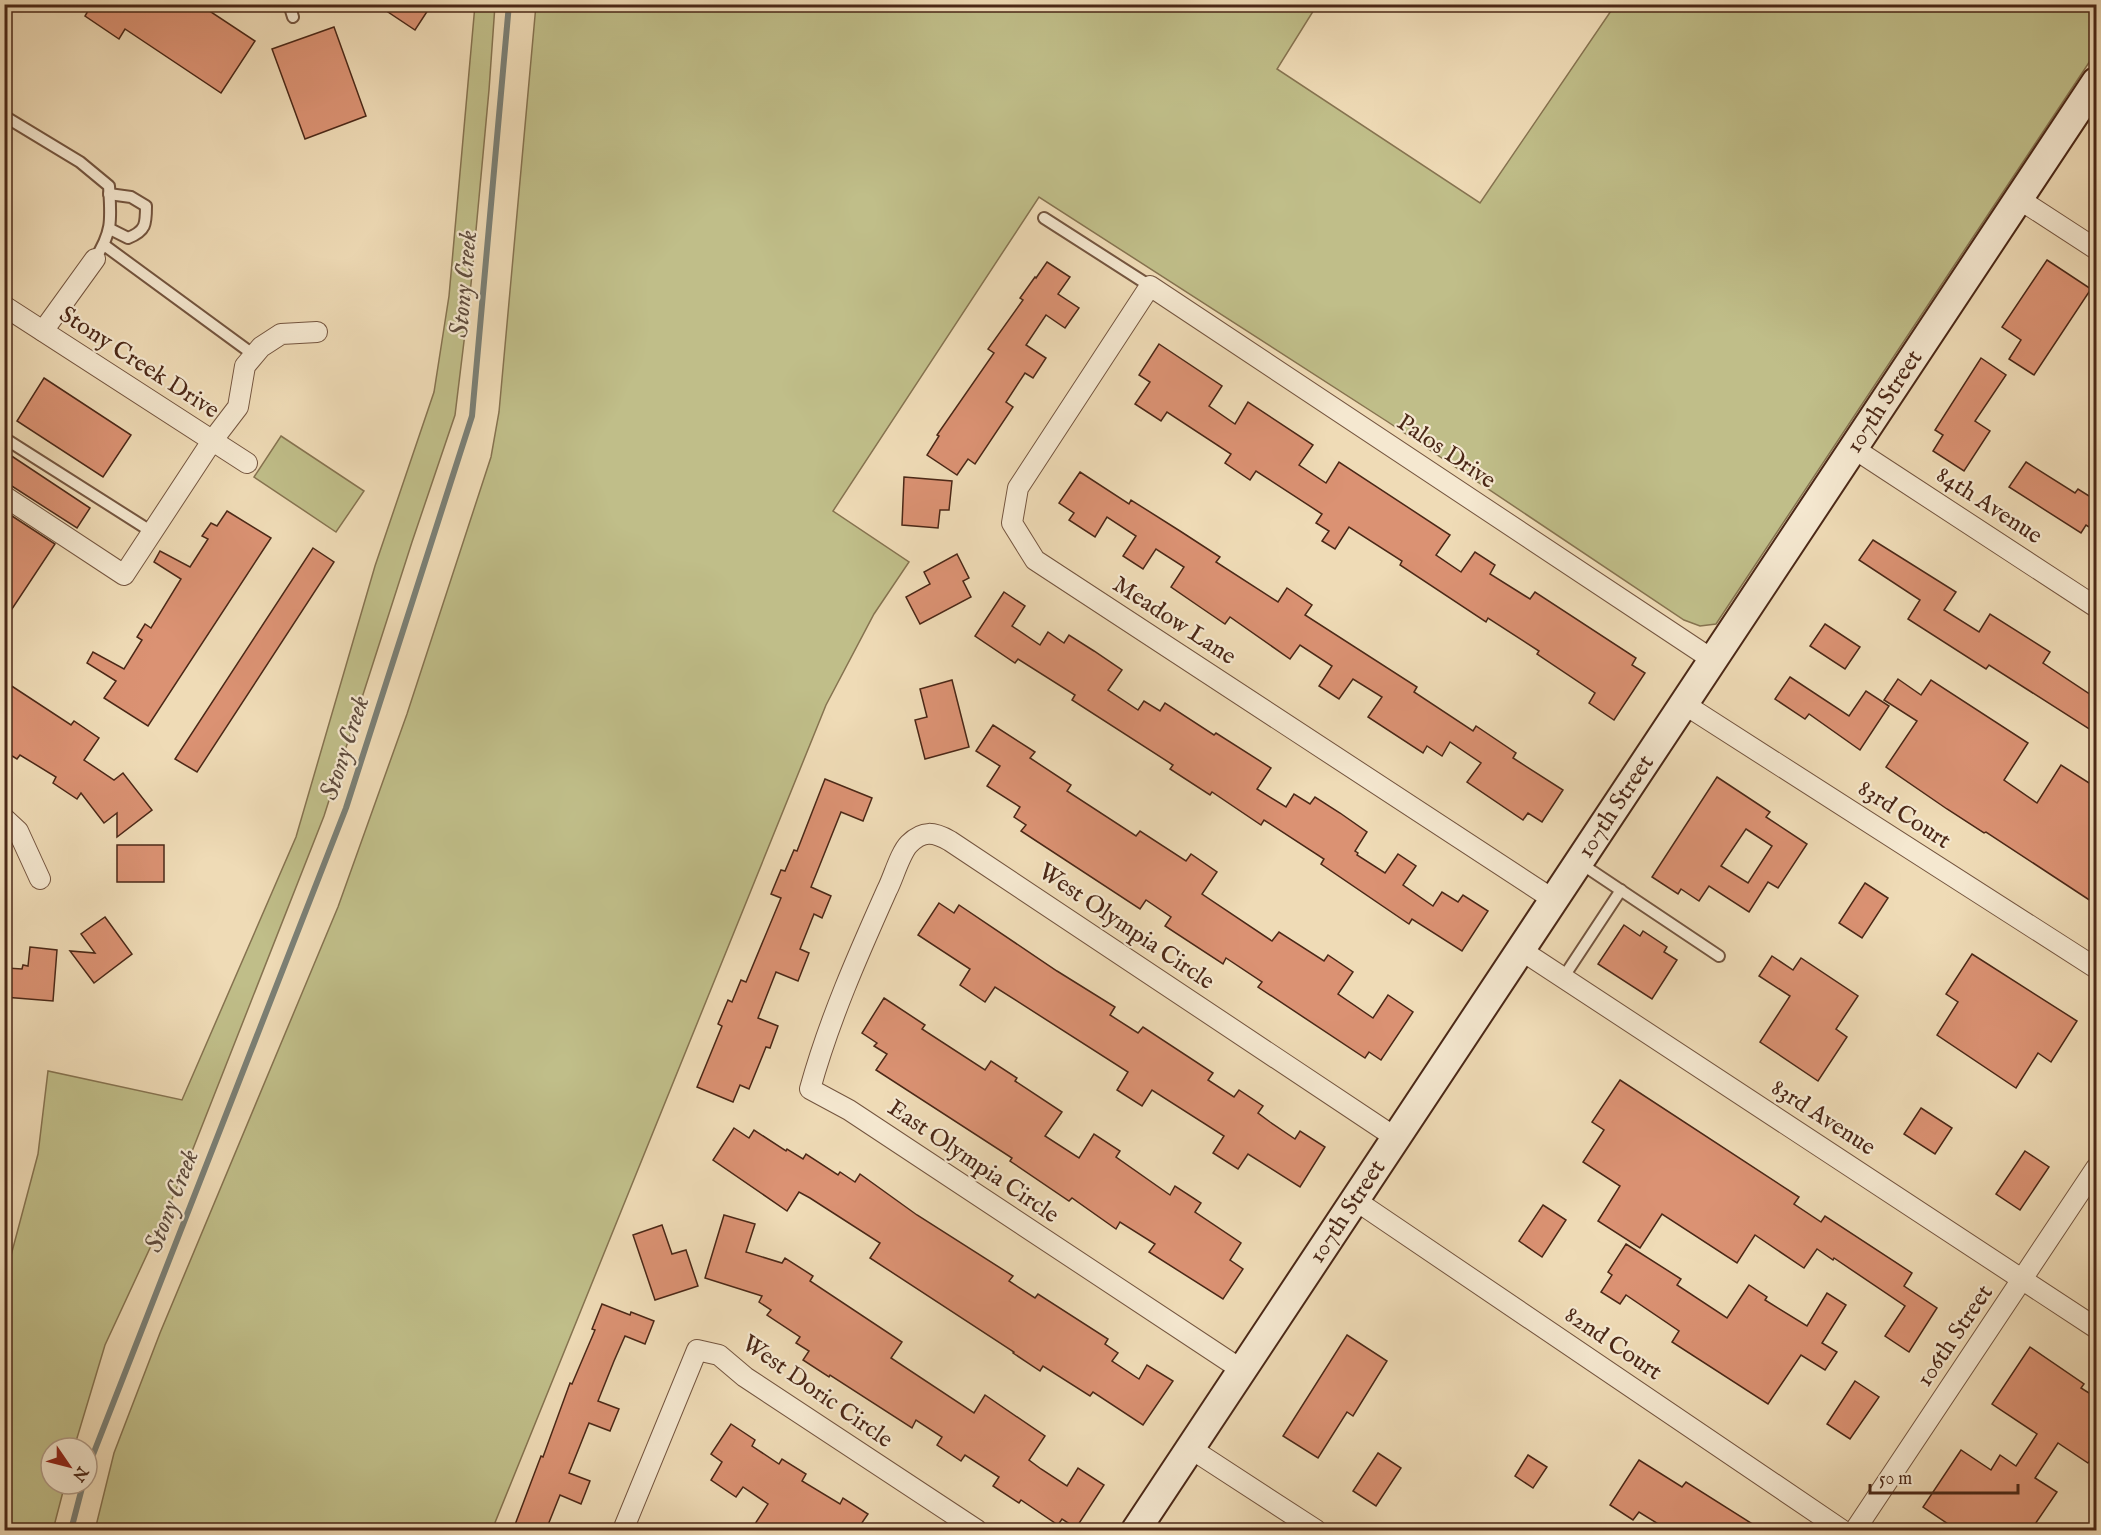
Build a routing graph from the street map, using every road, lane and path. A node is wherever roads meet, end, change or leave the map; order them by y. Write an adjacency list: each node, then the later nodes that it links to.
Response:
1 (290, 4): 2 (lane)
2 (293, 17)
3 (2097, 82): 6 (street, 107th Street)
4 (4, 116): 5 (lane)
5 (109, 194): 8 (lane); 8 (lane)
6 (2019, 198): 9 (street); 18 (street, 107th Street)
7 (1044, 218): 11 (lane)
8 (110, 230): 10 (lane)
9 (2097, 249)
10 (99, 252): 13 (street); 15 (lane)
11 (1150, 286): 23 (street, Palos Drive); 29 (street, Meadow Lane)
12 (4, 306): 13 (street, Stony Creek Drive)
13 (43, 332): 17 (street, Stony Creek Drive)
14 (317, 332): 15 (street)
15 (254, 355): 17 (street)
16 (4, 438): 21 (lane)
17 (212, 441): 19 (street, Stony Creek Drive); 21 (street)
18 (1853, 448): 22 (street, 84th Avenue); 23 (street, 107th Street)
19 (247, 463)
20 (4, 496): 21 (street)
21 (152, 532)
22 (2097, 607)
23 (1713, 660): 24 (street, 107th Street)
24 (1684, 704): 26 (street, 107th Street); 33 (street, 83rd Court)
25 (4, 818): 27 (street)
26 (1579, 863): 28 (lane); 29 (street, 107th Street)
27 (40, 879)
28 (1621, 890): 32 (lane); 34 (lane)
29 (1554, 900): 31 (street, 107th Street)
30 (867, 936): 35 (street, West Olympia Circle); 40 (street, East Olympia Circle)
31 (1521, 950): 34 (street, 83rd Avenue); 35 (street, 107th Street)
32 (1719, 956)
33 (2097, 968)
34 (1563, 978): 38 (street, 83rd Avenue)
35 (1396, 1137): 37 (street, 107th Street)
36 (2097, 1168): 38 (street, 106th Street)
37 (1355, 1200): 40 (street, 107th Street); 46 (street, 82nd Court)
38 (2023, 1280): 39 (street, 83rd Avenue); 47 (street, 106th Street)
39 (2097, 1328)
40 (1242, 1370): 41 (street, 107th Street)
41 (1190, 1449): 44 (street, 107th Street); 45 (street)
42 (623, 1530): 43 (street, West Doric Circle)
43 (977, 1530)
44 (1136, 1530)
45 (1316, 1530)
46 (1842, 1530)
47 (1855, 1530)

